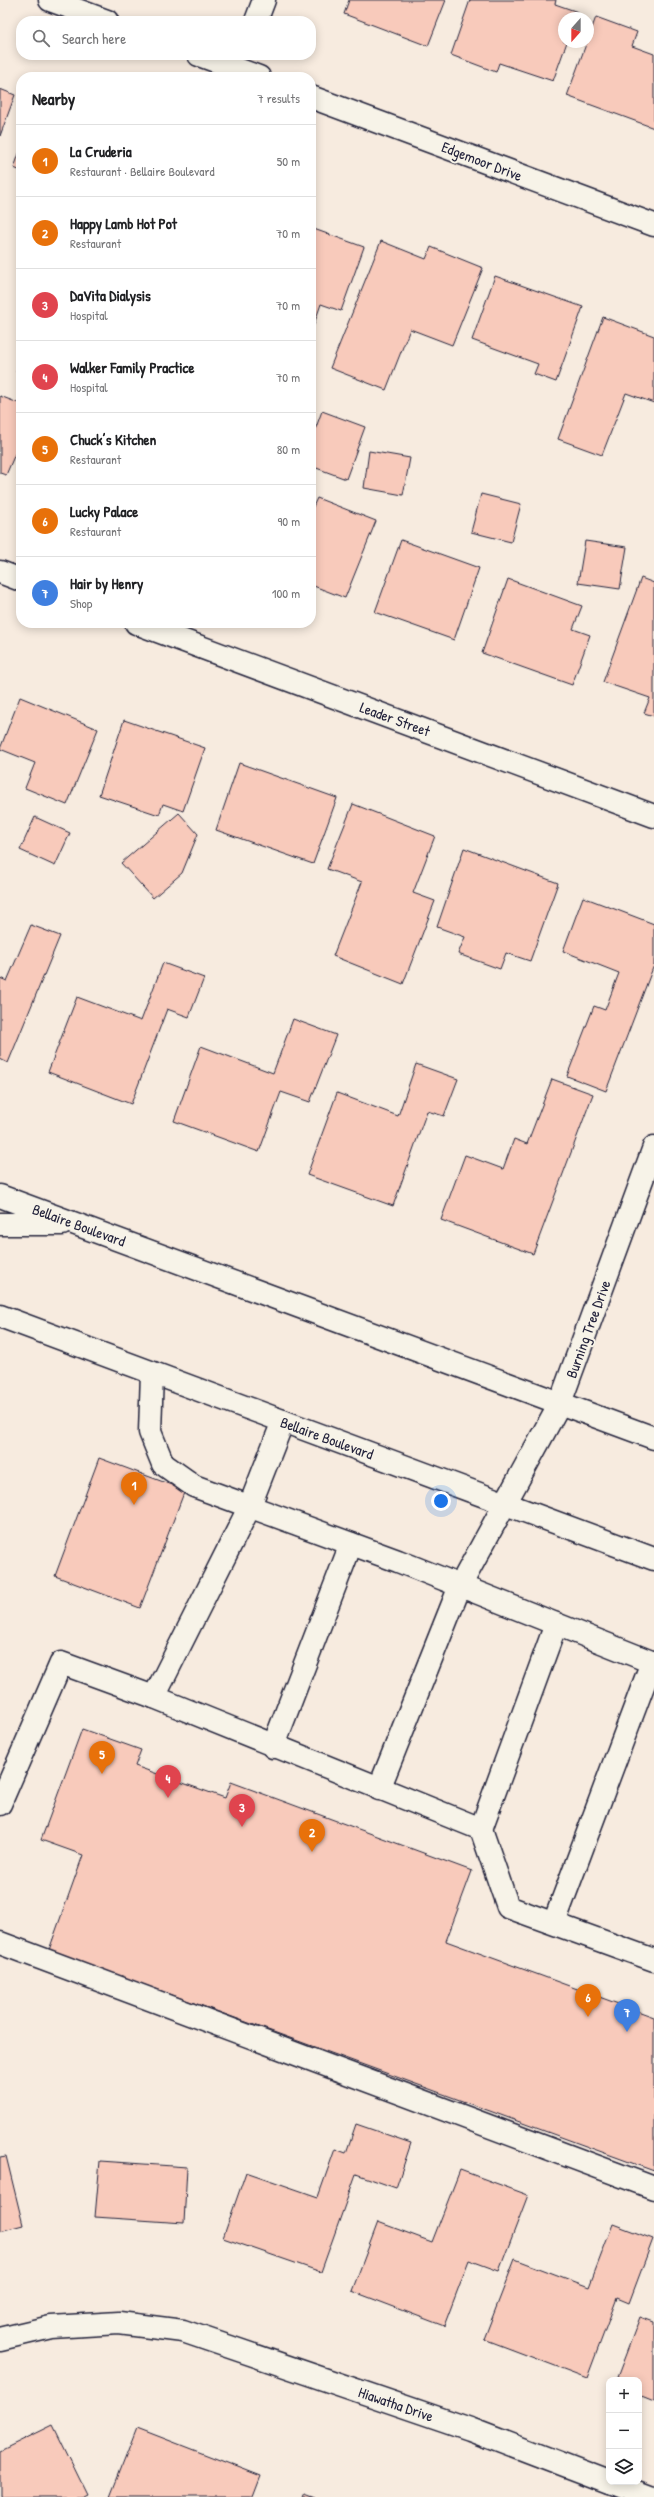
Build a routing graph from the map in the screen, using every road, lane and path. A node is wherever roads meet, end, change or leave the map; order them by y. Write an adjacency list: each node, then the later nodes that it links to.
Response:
1 (50, 0): 3 (street)
2 (264, 0): 4 (street)
3 (93, 16)
4 (258, 16)
5 (216, 60): 6 (street)
6 (239, 67): 7 (street)
7 (249, 72)
8 (316, 98): 9 (street, Edgemoor Drive)
9 (654, 225)
10 (0, 572): 11 (street)
11 (16, 578)
12 (149, 628): 13 (street, Leader Street)
13 (654, 816)
14 (654, 1147): 20 (street, Burning Tree Drive)
15 (0, 1196): 17 (street, Bellaire Boulevard)
16 (0, 1224): 17 (street)
17 (75, 1224): 20 (street, Bellaire Boulevard)
18 (0, 1316): 19 (street, Bellaire Boulevard)
19 (152, 1373): 21 (street, Bellaire Boulevard); 24 (street)
20 (560, 1403): 22 (street, Bellaire Boulevard); 23 (street, Burning Tree Drive)
21 (283, 1421): 23 (street, Bellaire Boulevard); 24 (street)
22 (654, 1438)
23 (507, 1504): 26 (street, Bellaire Boulevard); 27 (street, Burning Tree Drive)
24 (249, 1508): 25 (street); 30 (street)
25 (352, 1544): 27 (street); 31 (street)
26 (654, 1559)
27 (460, 1586): 28 (street); 32 (street, Burning Tree Drive)
28 (556, 1624): 29 (street); 34 (street)
29 (653, 1663): 35 (street)
30 (154, 1697): 31 (street); 33 (street)
31 (273, 1747): 32 (street)
32 (379, 1789): 34 (street)
33 (0, 1804)
34 (481, 1829): 35 (street)
35 (554, 1923): 37 (street)
36 (0, 1943): 38 (street)
37 (654, 1960)
38 (654, 2188)
39 (0, 2339): 40 (street, Hiawatha Drive)
40 (606, 2480)
41 (618, 2485): 42 (street, Hiawatha Drive)
42 (650, 2497)

